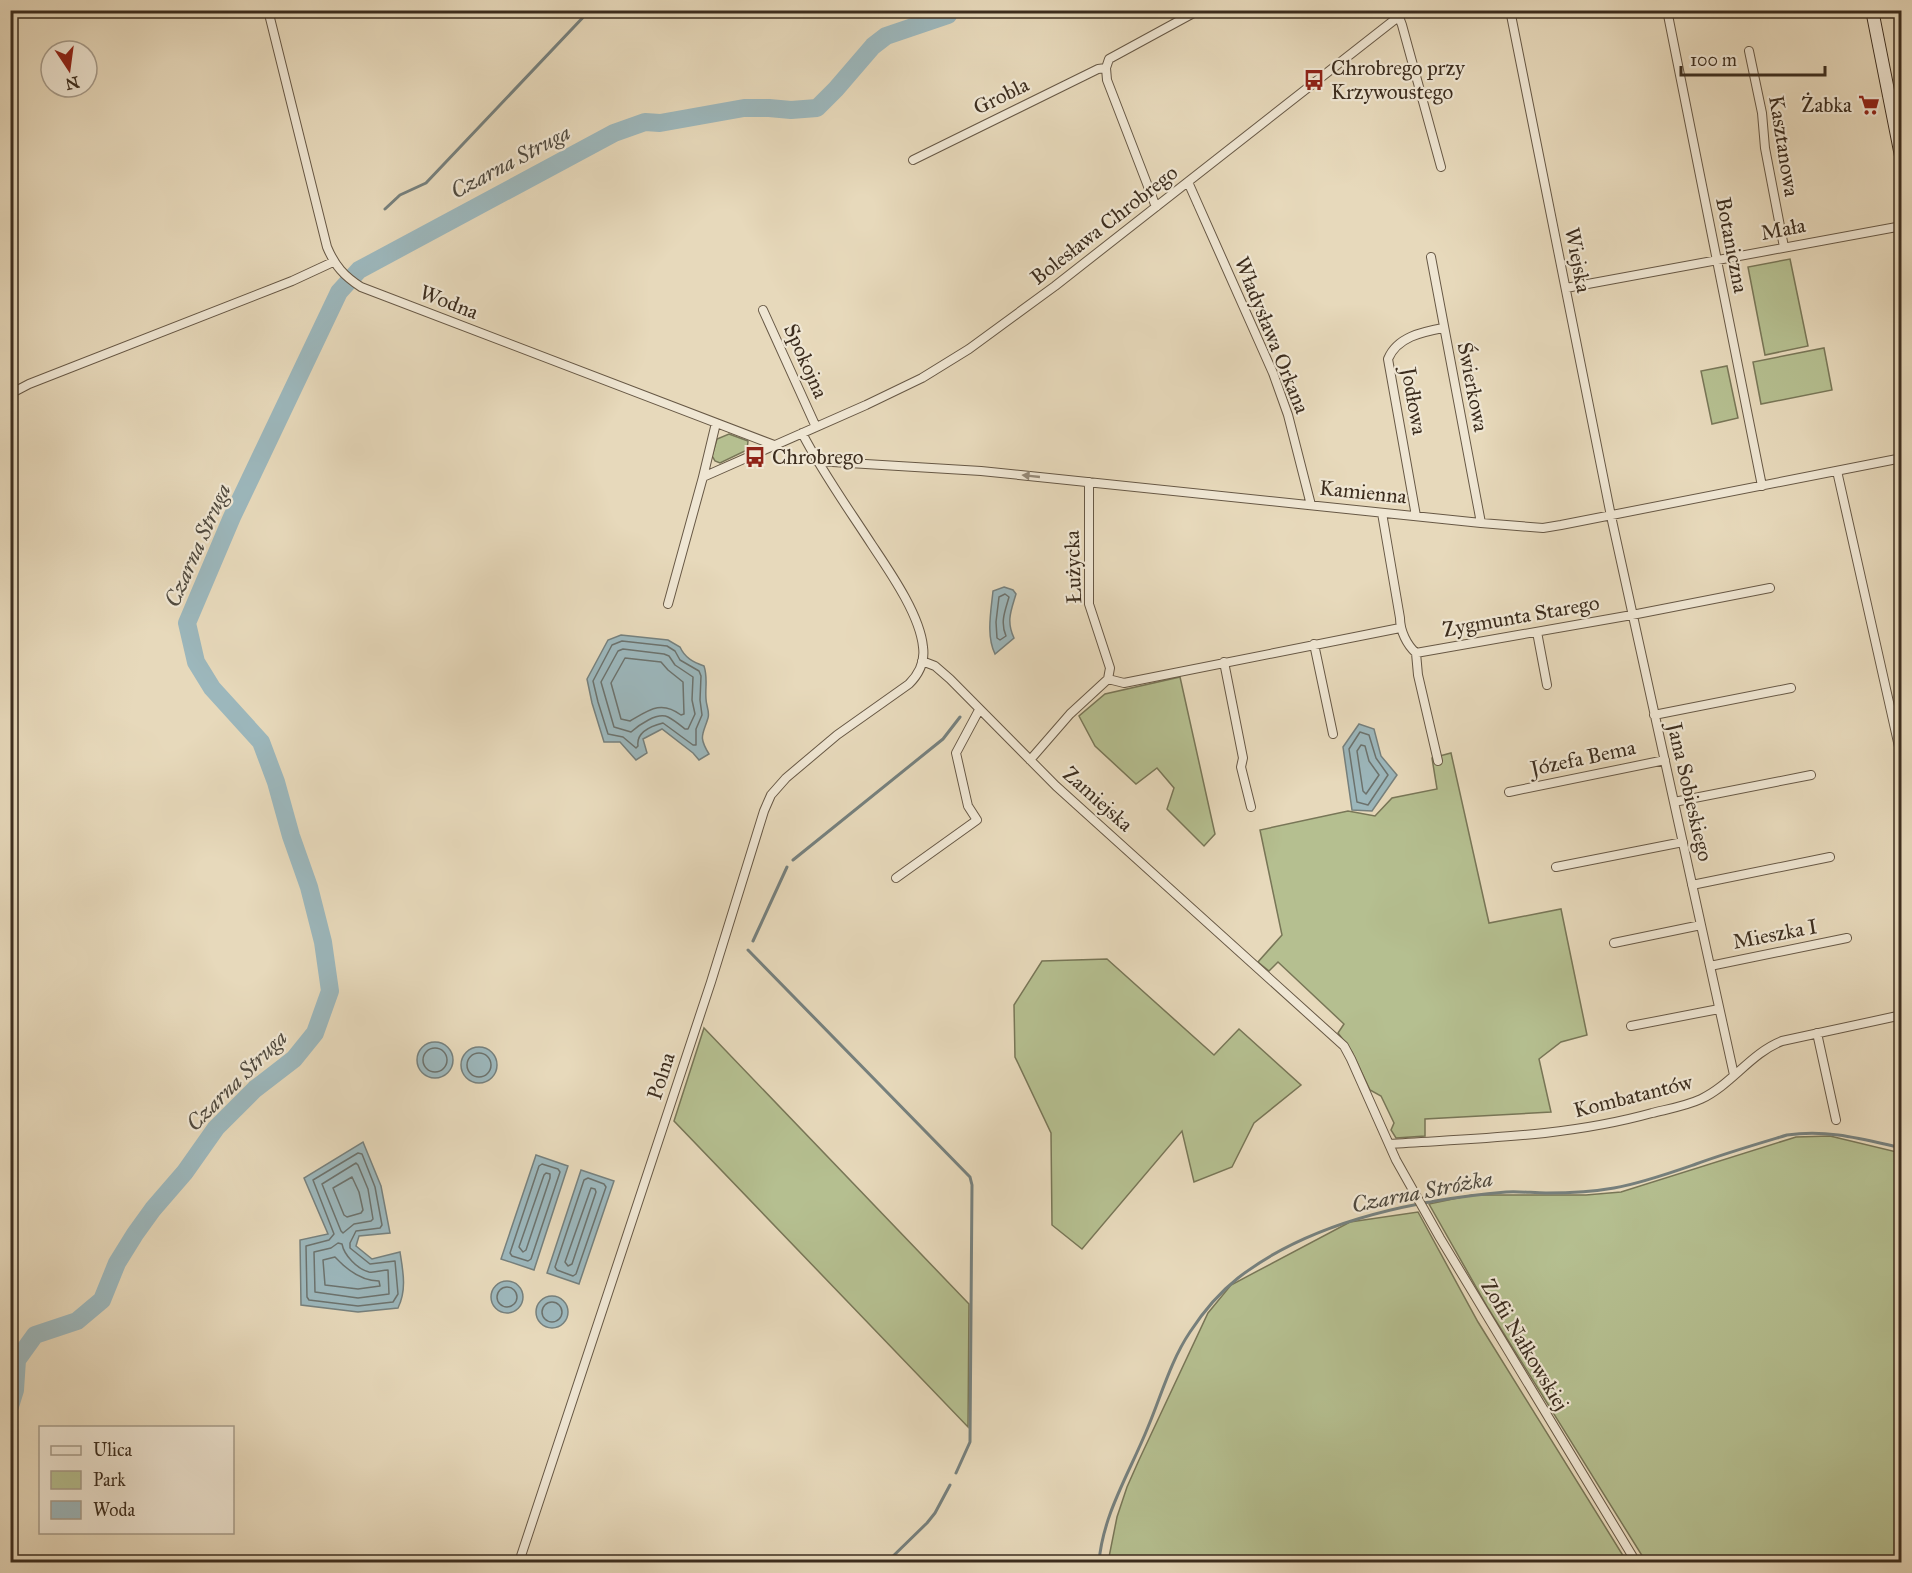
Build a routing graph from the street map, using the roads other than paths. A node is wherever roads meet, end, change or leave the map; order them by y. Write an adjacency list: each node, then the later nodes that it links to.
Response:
1 (268, 10): 19 (street, Wodna)
2 (1199, 10): 9 (street, Grobla)
3 (1407, 10): 7 (street, Bolesława Chrobrego)
4 (1510, 10): 20 (street, Wiejska)
5 (1872, 10): 11 (street)
6 (1668, 11): 18 (street, Botaniczna)
7 (1399, 17): 12 (street); 13 (street, Bolesława Chrobrego)
8 (1749, 51): 16 (street, Kasztanowa)
9 (1106, 68): 10 (street, Grobla); 14 (street)
10 (913, 160)
11 (1902, 161)
12 (1441, 167)
13 (1188, 182): 14 (street, Bolesława Chrobrego); 34 (street, Władysława Orkana)
14 (1156, 207): 25 (street, Bolesława Chrobrego)
15 (1902, 226): 16 (street, Mała)
16 (1784, 247): 18 (street, Mała)
17 (1431, 257): 22 (street, Świerkowa)
18 (1717, 260): 20 (street, Mała); 33 (street, Botaniczna)
19 (333, 262): 23 (street); 24 (street, Wodna)
20 (1566, 288): 37 (street, Wiejska)
21 (763, 310): 25 (street, Spokojna)
22 (1443, 328): 36 (street, Jodłowa); 38 (street, Świerkowa)
23 (10, 394)
24 (716, 423): 27 (street, Wodna); 31 (street)
25 (816, 427): 26 (street, Bolesława Chrobrego)
26 (801, 433): 27 (street); 29 (street)
27 (774, 445): 31 (street)
28 (1902, 458): 30 (street, Kamienna)
29 (816, 460): 32 (street, Kamienna, one-way to 29); 46 (street)
30 (1837, 471): 33 (street, Kamienna); 57 (street)
31 (703, 477): 40 (street)
32 (1089, 482): 34 (street, Kamienna); 48 (street, Łużycka)
33 (1762, 486): 37 (street, Kamienna)
34 (1311, 505): 35 (street, Kamienna)
35 (1382, 513): 36 (street, Kamienna); 42 (street, Zygmunta Starego)
36 (1416, 516): 38 (street, Kamienna)
37 (1611, 516): 38 (street, Kamienna); 41 (street, Jana Sobieskiego)
38 (1480, 523)
39 (1770, 588): 41 (street, Zygmunta Starego)
40 (668, 604)
41 (1632, 615): 43 (street, Zygmunta Starego); 52 (street, Jana Sobieskiego)
42 (1400, 628): 44 (street); 45 (street, Zygmunta Starego)
43 (1537, 632): 45 (street, Zygmunta Starego); 49 (street)
44 (1314, 644): 47 (street); 53 (street)
45 (1416, 653): 55 (street, Zygmunta Starego)
46 (922, 661): 51 (street, Zamiejska); 78 (street, Polna)
47 (1224, 662): 48 (street); 61 (street)
48 (1108, 679): 54 (street)
49 (1547, 686)
50 (1791, 688): 52 (street)
51 (979, 710): 54 (street, Zamiejska); 65 (street)
52 (1654, 715): 56 (street, Jana Sobieskiego)
53 (1333, 734)
54 (1030, 760): 77 (street, Zamiejska)
55 (1438, 760)
56 (1665, 760): 59 (street, Józefa Bema); 60 (street, Jana Sobieskiego)
57 (1902, 760)
58 (1811, 775): 60 (street)
59 (1509, 792)
60 (1674, 802): 62 (street, Jana Sobieskiego)
61 (1251, 807)
62 (1683, 842): 64 (street); 66 (street, Jana Sobieskiego)
63 (1830, 857): 66 (street)
64 (1556, 867)
65 (897, 878)
66 (1692, 885): 67 (street, Jana Sobieskiego)
67 (1701, 925): 69 (street); 70 (street, Jana Sobieskiego)
68 (1847, 938): 70 (street, Mieszka I)
69 (1614, 943)
70 (1710, 966): 71 (street, Jana Sobieskiego)
71 (1719, 1009): 73 (street); 75 (street, Jana Sobieskiego)
72 (1902, 1015): 74 (street, Kombatantów)
73 (1631, 1026)
74 (1817, 1033): 75 (street, Kombatantów); 76 (street)
75 (1734, 1075): 77 (street, Kombatantów)
76 (1836, 1120)
77 (1389, 1144): 79 (street, Zofii Nałkowskiej)
78 (519, 1563)
79 (1636, 1563)

